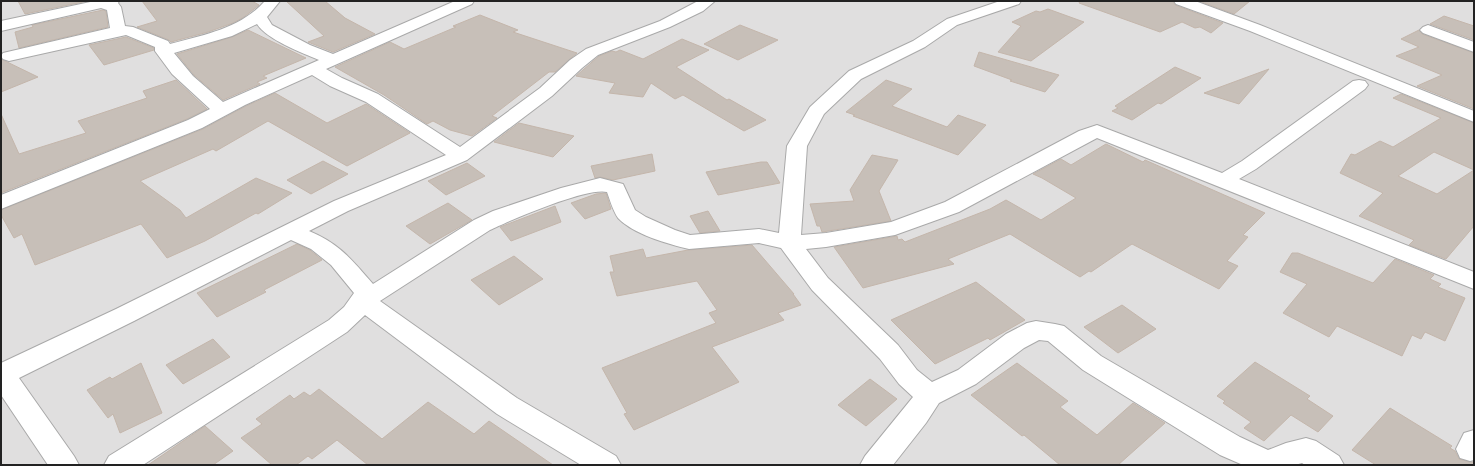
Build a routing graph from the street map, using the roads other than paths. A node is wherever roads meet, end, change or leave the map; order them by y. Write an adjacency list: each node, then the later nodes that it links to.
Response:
1 (273, 1): 7 (street)
2 (467, 1): 14 (street)
3 (708, 1): 19 (street)
4 (1014, 1): 23 (street)
5 (1181, 1): 18 (street)
6 (106, 2): 8 (street); 10 (street)
7 (259, 16): 12 (street); 14 (street)
8 (1, 26)
9 (1428, 30): 11 (street)
10 (118, 31): 12 (street); 13 (street)
11 (1474, 47)
12 (164, 51): 17 (street)
13 (9, 56)
14 (333, 60): 15 (street)
15 (314, 69): 17 (street); 19 (street)
16 (1360, 85): 20 (street)
17 (222, 110): 21 (street)
18 (1474, 117)
19 (460, 156): 22 (street)
20 (1222, 180): 23 (street); 24 (street)
21 (1, 203)
22 (292, 232): 25 (street); 26 (street)
23 (789, 243): 25 (street); 27 (street)
24 (1474, 282)
25 (362, 302): 30 (street); 31 (street)
26 (1, 375): 29 (street)
27 (929, 395): 28 (street); 32 (street)
28 (1268, 464): 33 (street)
29 (64, 465)
30 (119, 465)
31 (606, 465)
32 (875, 465)
33 (1329, 465)

